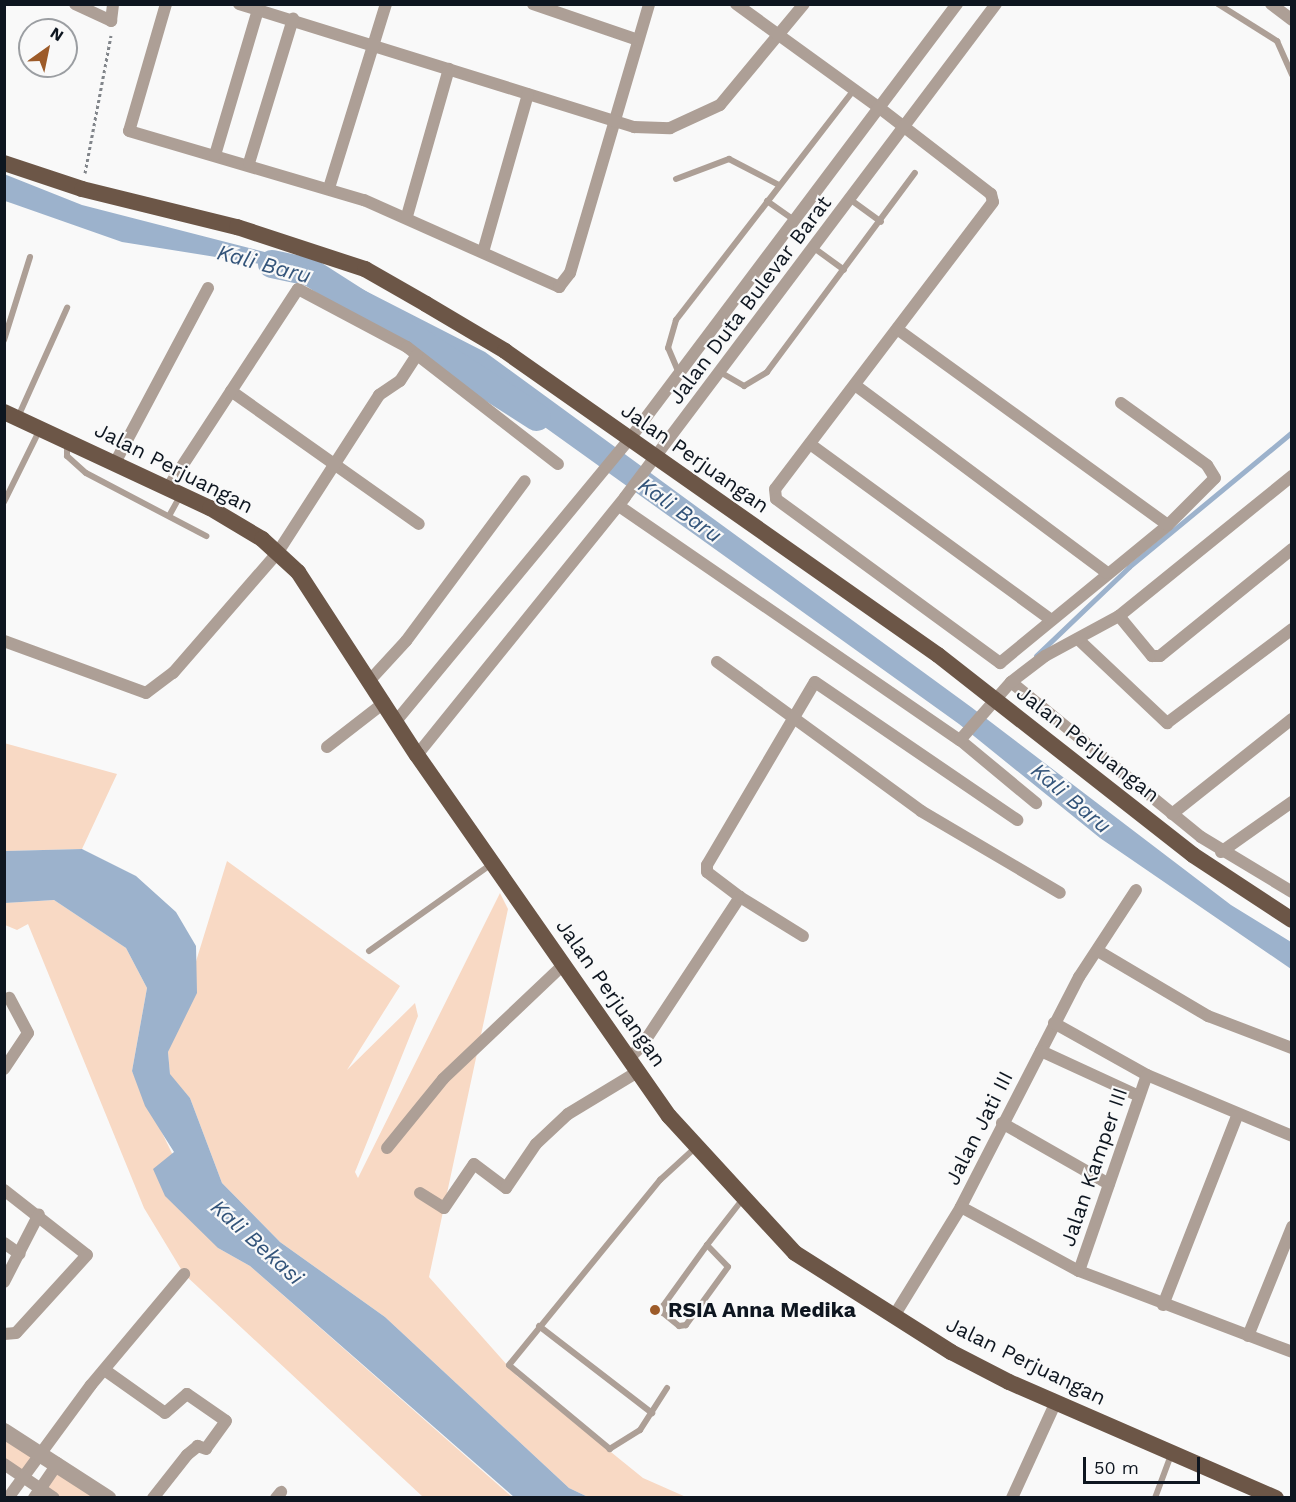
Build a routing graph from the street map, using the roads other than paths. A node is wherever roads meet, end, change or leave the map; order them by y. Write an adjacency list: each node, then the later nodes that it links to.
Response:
1 (75, 4): 2 (street)
2 (113, 4)
3 (166, 4): 27 (street)
4 (239, 4): 14 (street)
5 (386, 4): 19 (street)
6 (533, 4): 18 (street)
7 (649, 4): 18 (street)
8 (736, 4): 17 (street)
9 (804, 4): 17 (street)
10 (957, 4): 24 (street, Jalan Duta Bulevar Barat)
11 (996, 4): 26 (street, Jalan Duta Bulevar Barat)
12 (1218, 4): 21 (lane)
13 (1271, 4): 16 (street)
14 (258, 10): 15 (street); 27 (street)
15 (293, 20): 19 (street); 29 (street)
16 (1292, 20)
17 (780, 36): 22 (street); 25 (street)
18 (638, 40): 25 (street)
19 (374, 44): 20 (street); 33 (street)
20 (449, 69): 23 (street); 36 (street)
21 (1292, 75)
22 (855, 90): 24 (street); 32 (lane)
23 (528, 94): 25 (street); 40 (street)
24 (877, 106): 26 (street); 37 (street, Jalan Duta Bulevar Barat)
25 (615, 122): 40 (street)
26 (906, 128): 34 (street, Jalan Duta Bulevar Barat); 45 (street)
27 (216, 155): 29 (street)
28 (4, 163): 57 (main road, Jalan Perjuangan)
29 (249, 164): 33 (street)
30 (915, 173): 38 (lane)
31 (676, 179): 32 (lane)
32 (779, 185): 35 (lane)
33 (329, 188): 36 (street)
34 (851, 200): 38 (lane); 39 (street, Jalan Duta Bulevar Barat)
35 (767, 201): 37 (lane); 48 (lane)
36 (407, 216): 40 (street)
37 (793, 219): 48 (street, Jalan Duta Bulevar Barat)
38 (881, 222): 42 (lane)
39 (814, 248): 42 (lane); 49 (street, Jalan Duta Bulevar Barat)
40 (483, 252)
41 (30, 257): 46 (lane)
42 (844, 270): 49 (lane)
43 (208, 288): 58 (street)
44 (67, 308): 53 (lane)
45 (897, 329): 50 (street); 69 (street)
46 (4, 340)
47 (417, 355): 51 (street); 59 (street); 61 (street)
48 (678, 371): 57 (street, Jalan Duta Bulevar Barat)
49 (720, 372): 60 (street, Jalan Duta Bulevar Barat)
50 (855, 385): 56 (street); 73 (street)
51 (231, 391): 59 (street); 64 (street)
52 (1120, 403): 69 (street)
53 (11, 415): 54 (main road, Jalan Perjuangan)
54 (40, 428): 55 (main road, Jalan Perjuangan); 66 (lane)
55 (69, 440): 58 (main road, Jalan Perjuangan); 67 (lane)
56 (810, 444): 75 (street); 75 (street)
57 (625, 446): 60 (main road, Jalan Perjuangan); 85 (street, Jalan Duta Bulevar Barat)
58 (116, 461): 64 (main road, Jalan Perjuangan)
59 (337, 462): 68 (street); 72 (street)
60 (650, 463): 65 (street, Jalan Duta Bulevar Barat); 83 (main road, Jalan Perjuangan)
61 (558, 464)
62 (525, 481): 80 (street)
63 (1289, 483): 74 (street)
64 (177, 491): 67 (lane); 72 (main road, Jalan Perjuangan)
65 (622, 501): 87 (street); 89 (street, Jalan Duta Bulevar Barat)
66 (4, 502)
67 (169, 516): 70 (lane)
68 (419, 524)
69 (1168, 525): 73 (street)
70 (207, 536)
71 (1292, 549): 74 (street)
72 (278, 552): 77 (street); 80 (main road, Jalan Perjuangan)
73 (1107, 573): 75 (street)
74 (1119, 616): 78 (street)
75 (1051, 620)
76 (1292, 629): 78 (street)
77 (4, 641)
78 (1080, 641): 81 (street)
79 (717, 662): 84 (street)
80 (371, 678): 82 (main road, Jalan Perjuangan)
81 (1011, 682): 83 (street); 92 (street)
82 (385, 702): 85 (main road, Jalan Perjuangan); 88 (street)
83 (989, 703): 87 (street); 100 (main road, Jalan Perjuangan)
84 (795, 717): 93 (street); 98 (street); 99 (street)
85 (397, 720): 89 (main road, Jalan Perjuangan)
86 (1292, 720): 92 (street)
87 (962, 736): 91 (street)
88 (327, 747)
89 (417, 755): 95 (main road, Jalan Perjuangan)
90 (1292, 802): 94 (street)
91 (1036, 803)
92 (1172, 814): 94 (street)
93 (1017, 820)
94 (1221, 852): 97 (street)
95 (493, 863): 102 (lane); 104 (main road, Jalan Perjuangan)
96 (1136, 890): 103 (street, Jalan Jati III)
97 (1292, 892)
98 (1060, 893)
99 (740, 897): 101 (street); 109 (street)
100 (1292, 920)
101 (803, 936)
102 (369, 951)
103 (1098, 951): 106 (street, Jalan Jati III); 107 (street)
104 (563, 965): 109 (main road, Jalan Perjuangan); 116 (street)
105 (9, 998): 110 (street)
106 (1054, 1023): 108 (street, Jalan Jati III); 111 (street)
107 (1292, 1048)
108 (1041, 1051): 112 (street); 114 (street, Jalan Jati III)
109 (634, 1064): 117 (main road, Jalan Perjuangan); 120 (street)
110 (4, 1069)
111 (1147, 1075): 112 (street, Jalan Kamper III); 113 (street)
112 (1139, 1096): 118 (street, Jalan Kamper III)
113 (1237, 1116): 115 (street); 131 (street)
114 (1002, 1123): 118 (street); 122 (street, Jalan Jati III)
115 (1292, 1136)
116 (387, 1148)
117 (695, 1148): 121 (main road, Jalan Perjuangan); 133 (lane)
118 (1109, 1184): 128 (street, Jalan Kamper III)
119 (4, 1190): 123 (street)
120 (420, 1193)
121 (742, 1200): 126 (lane); 132 (main road, Jalan Perjuangan)
122 (961, 1207): 128 (street, Jalan Jati III); 132 (street)
123 (39, 1214): 127 (street); 134 (street)
124 (1292, 1227): 135 (street)
125 (4, 1243): 127 (street)
126 (706, 1245): 126 (lane)
127 (20, 1254): 130 (street)
128 (1079, 1271): 131 (street, Jalan Kamper III)
129 (184, 1274): 137 (street)
130 (4, 1282)
131 (1163, 1305): 135 (street, Jalan Kamper III)
132 (894, 1316): 139 (main road, Jalan Perjuangan)
133 (539, 1326): 140 (lane); 140 (lane)
134 (4, 1334)
135 (1248, 1336): 136 (street, Jalan Kamper III)
136 (1292, 1352)
137 (106, 1371): 142 (street); 151 (street)
138 (667, 1388): 140 (lane)
139 (1056, 1402): 143 (main road, Jalan Perjuangan); 152 (street)
140 (652, 1413)
141 (4, 1431): 142 (street)
142 (42, 1452): 144 (street); 146 (street)
143 (1171, 1455): 153 (lane); 154 (main road, Jalan Perjuangan)
144 (58, 1463): 147 (street); 150 (street)
145 (4, 1464): 146 (street)
146 (22, 1475): 147 (street); 148 (street)
147 (37, 1493): 149 (street)
148 (8, 1497)
149 (54, 1497)
150 (108, 1497)
151 (153, 1497)
152 (1012, 1497)
153 (1155, 1497)
154 (1276, 1497)

